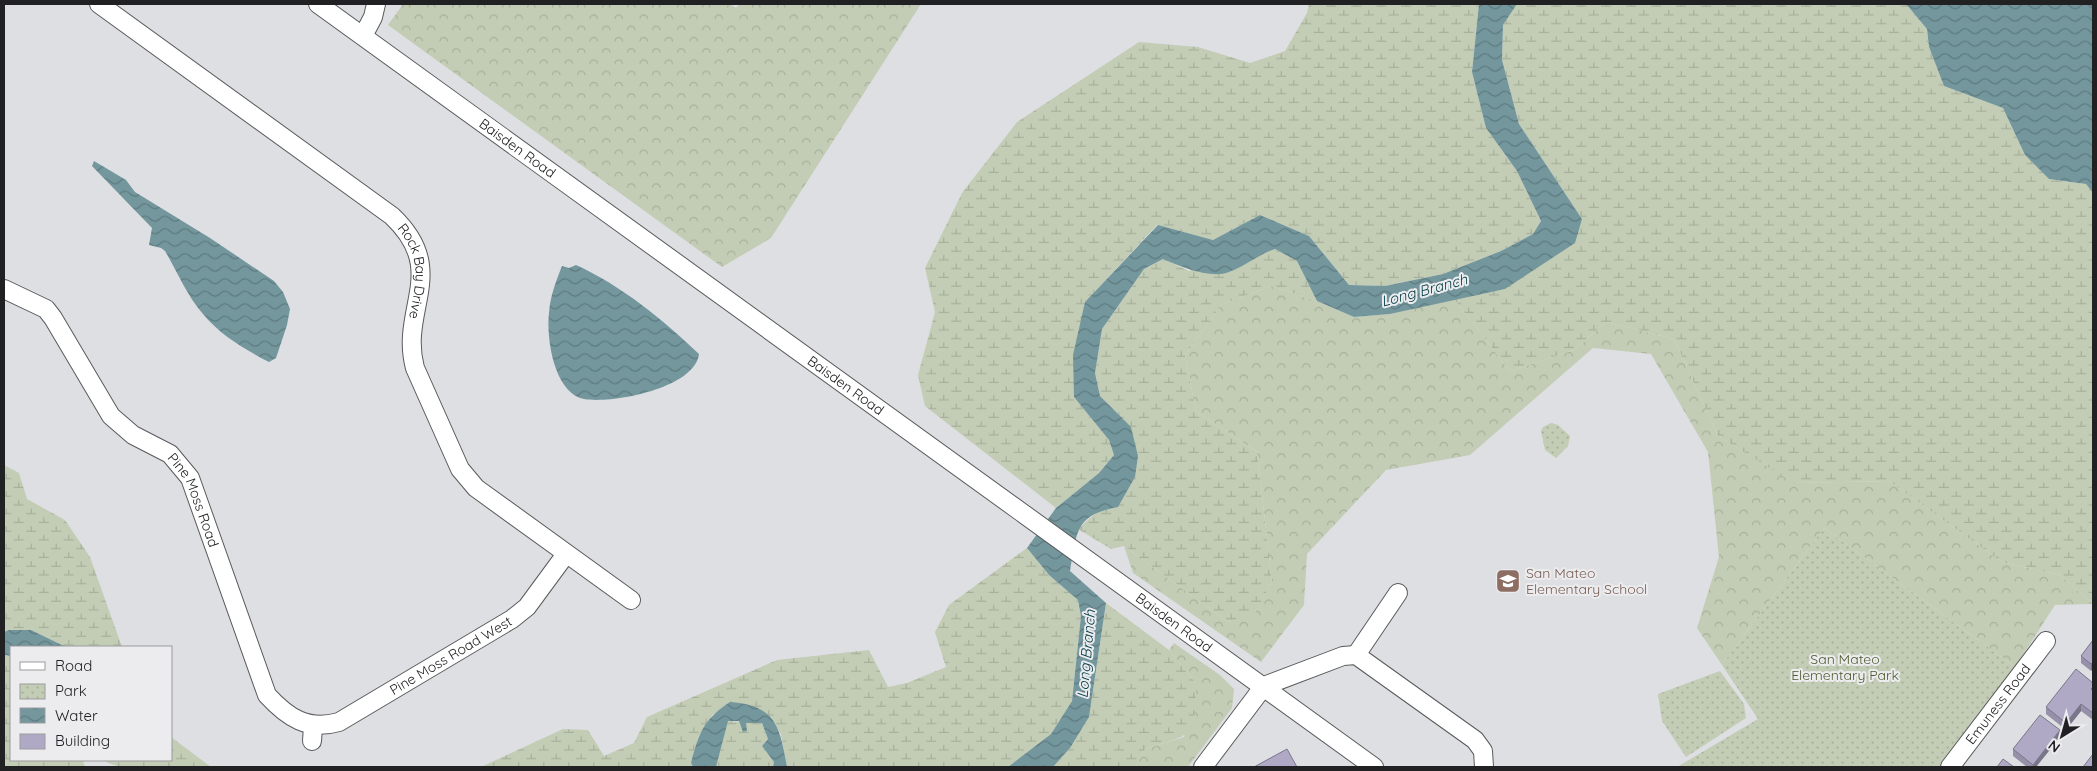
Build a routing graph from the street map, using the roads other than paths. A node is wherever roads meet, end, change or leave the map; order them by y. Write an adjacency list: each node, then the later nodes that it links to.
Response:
1 (99, 4): 6 (street, Rock Bay Drive)
2 (318, 4): 4 (street, Baisden Road)
3 (377, 5): 4 (street)
4 (363, 36): 11 (street, Baisden Road)
5 (4, 289): 12 (street, Pine Moss Road)
6 (566, 554): 8 (street, Rock Bay Drive); 12 (street, Pine Moss Road West)
7 (1398, 594): 10 (street)
8 (630, 600)
9 (2046, 641): 16 (street, Emuness Road)
10 (1356, 655): 11 (street); 15 (street)
11 (1264, 686): 13 (street); 14 (street, Baisden Road)
12 (313, 734)
13 (1204, 767)
14 (1374, 767)
15 (1484, 767)
16 (1950, 767)

